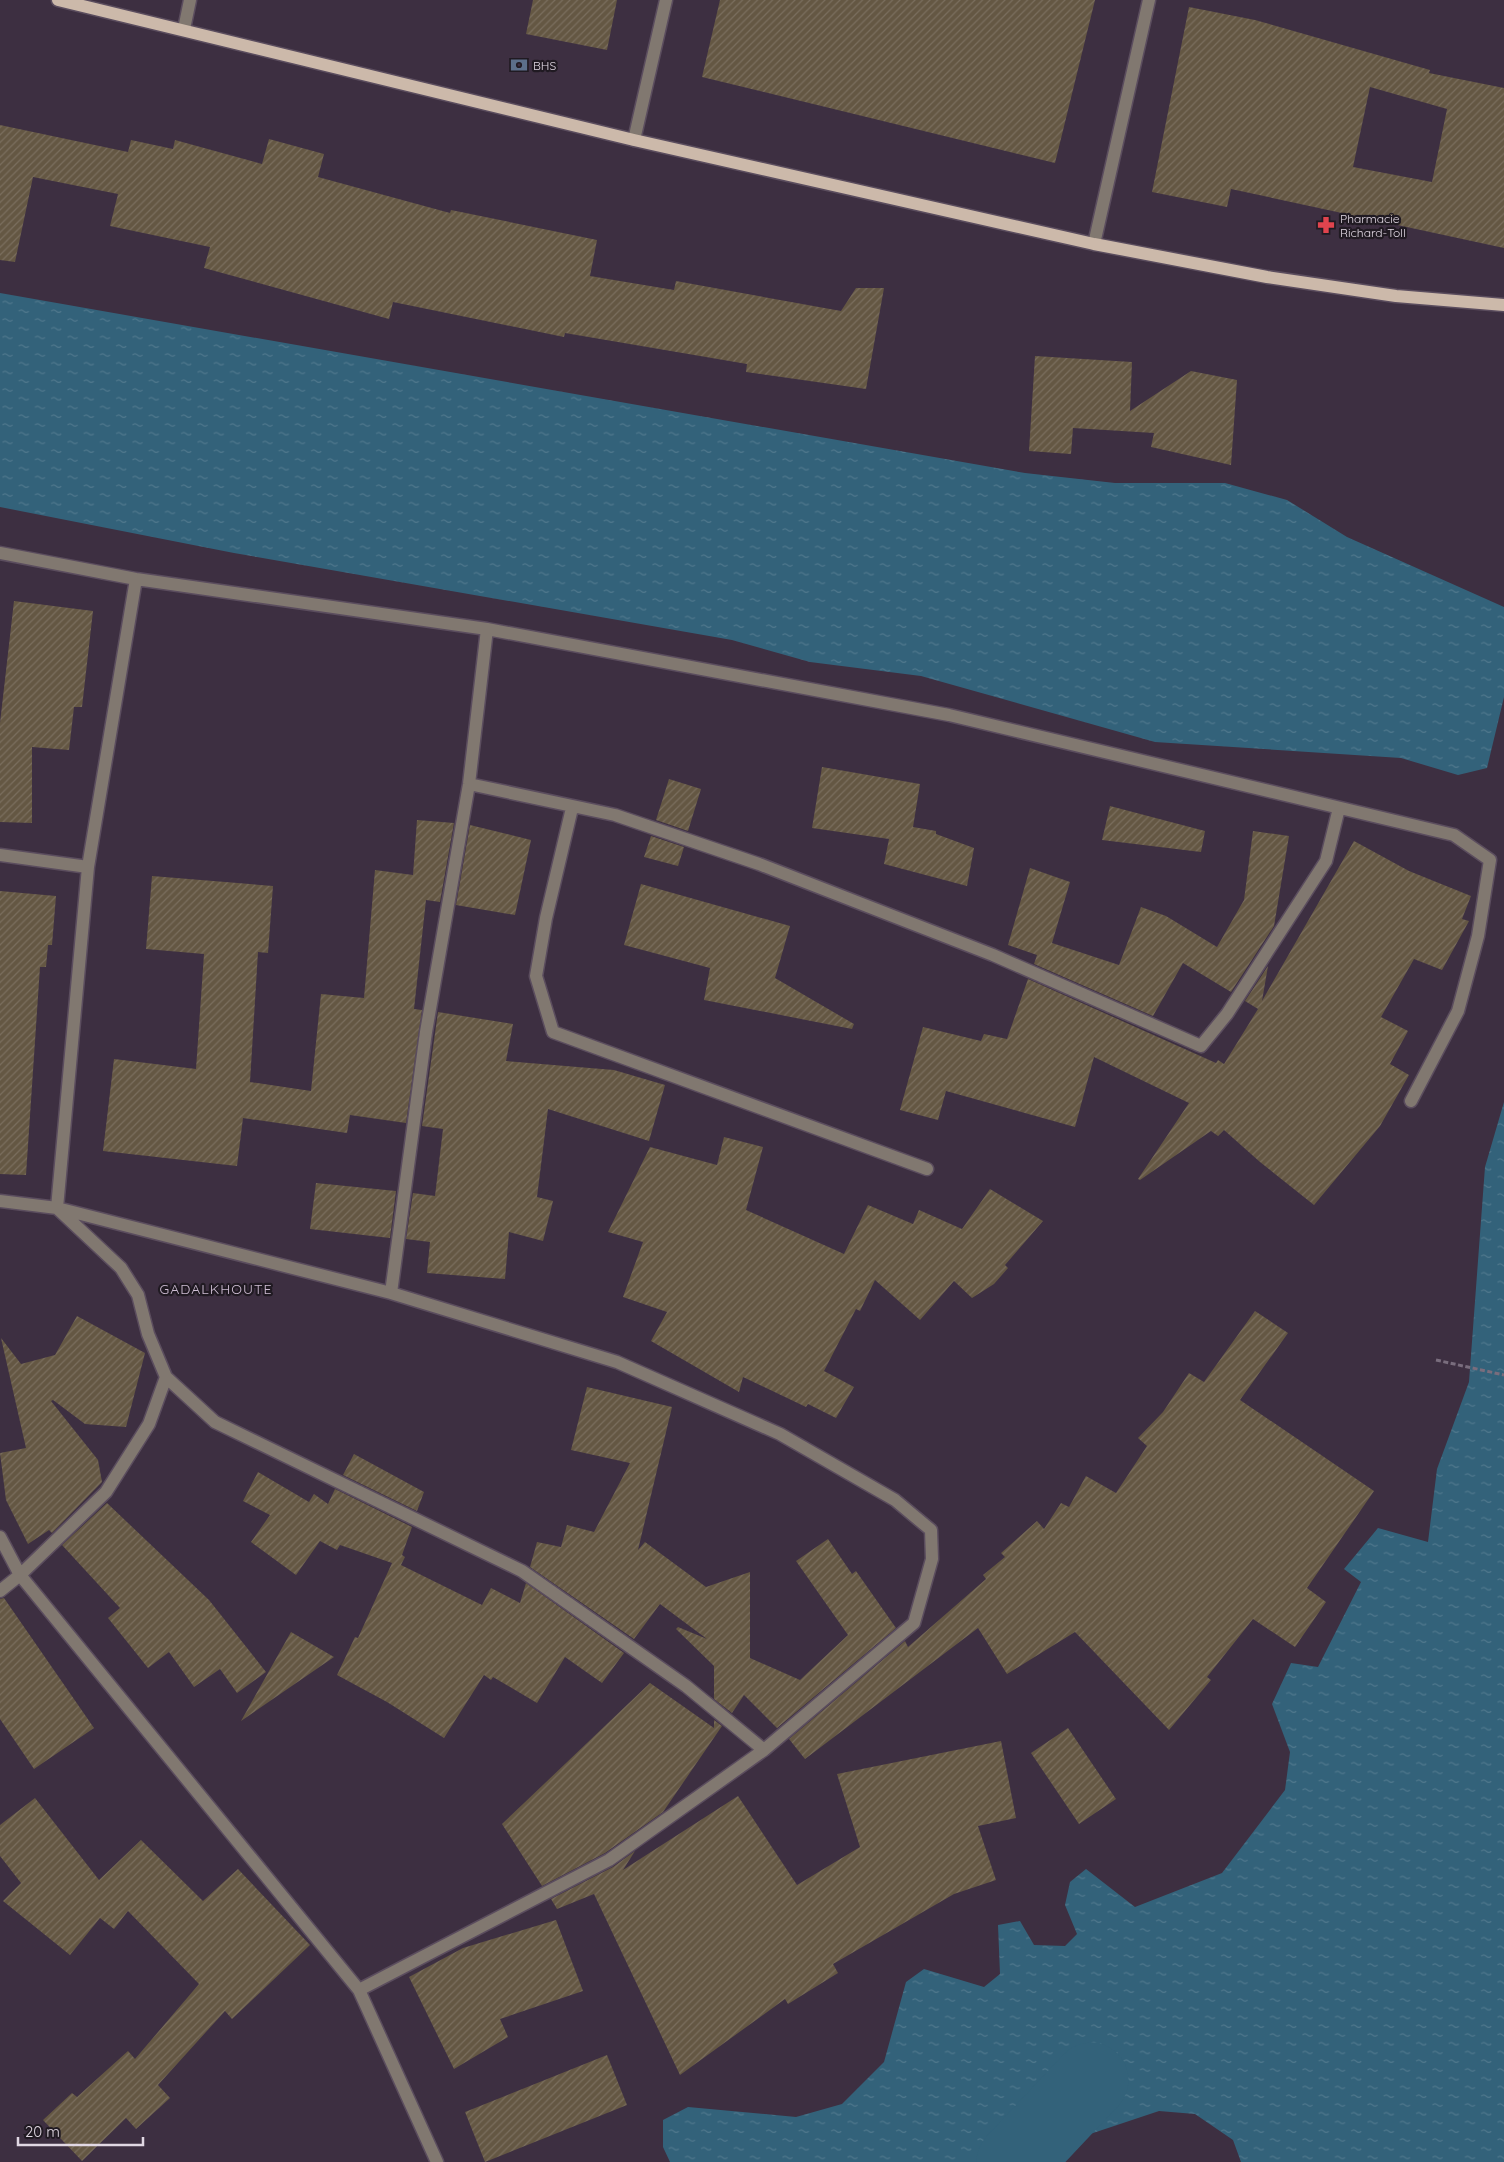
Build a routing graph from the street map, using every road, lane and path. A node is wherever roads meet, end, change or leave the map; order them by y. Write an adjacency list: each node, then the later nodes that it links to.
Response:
1 (58, 0): 5 (main road)
2 (190, 0): 5 (street)
3 (666, 0): 6 (street)
4 (1149, 0): 7 (street)
5 (184, 29): 6 (main road)
6 (634, 140): 7 (main road)
7 (1094, 244): 8 (main road)
8 (1504, 305)
9 (0, 553): 10 (street)
10 (136, 580): 11 (street); 16 (street)
11 (487, 629): 12 (street); 14 (street)
12 (469, 784): 13 (street); 21 (street)
13 (572, 808): 14 (street); 18 (street)
14 (1339, 808): 17 (street)
15 (0, 855): 16 (street)
16 (88, 867): 20 (street)
17 (1411, 1101)
18 (927, 1169)
19 (0, 1201): 20 (street)
20 (57, 1208): 21 (street); 24 (street)
21 (390, 1292): 28 (street)
22 (1436, 1360): 23 (path)
23 (1504, 1374)
24 (166, 1377): 26 (street); 28 (street)
25 (0, 1537): 26 (street)
26 (20, 1575): 27 (street); 29 (street)
27 (0, 1591)
28 (764, 1750): 29 (street)
29 (359, 1990): 30 (street)
30 (437, 2162)

